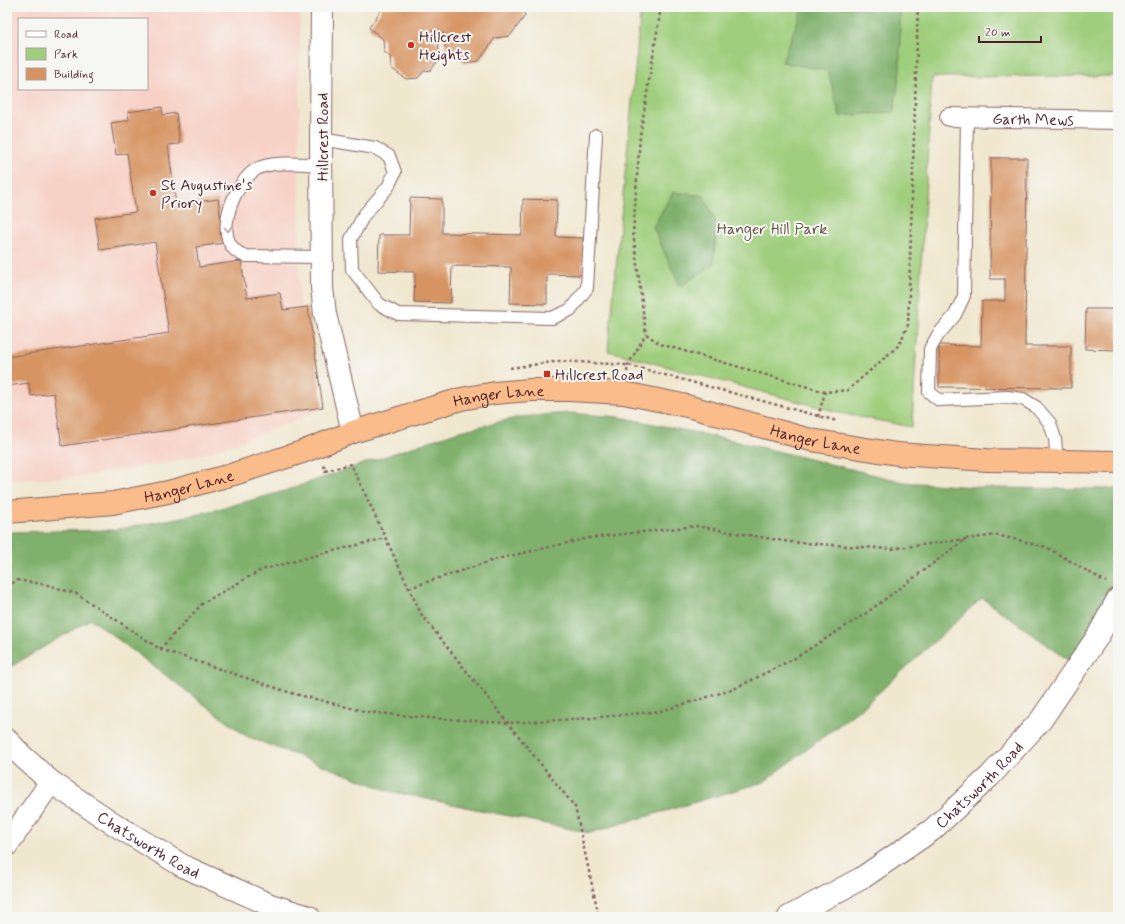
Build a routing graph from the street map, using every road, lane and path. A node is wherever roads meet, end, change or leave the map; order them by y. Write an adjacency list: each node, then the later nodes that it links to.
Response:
1 (322, 7): 8 (street, Hillcrest Road)
2 (661, 7): 11 (path)
3 (918, 7): 12 (path)
4 (948, 117): 5 (street, Garth Mews)
5 (967, 117): 6 (street, Garth Mews); 16 (lane)
6 (1118, 120)
7 (596, 135): 8 (lane)
8 (321, 139): 9 (street, Hillcrest Road)
9 (322, 165): 10 (street, Hillcrest Road); 10 (lane, one-way to 10)
10 (322, 257): 14 (street, Hillcrest Road)
11 (646, 334): 12 (path); 13 (path)
12 (825, 392): 15 (path)
13 (624, 393): 14 (highway, Hanger Lane); 15 (highway, Hanger Lane)
14 (353, 432): 19 (highway, Hanger Lane)
15 (811, 440): 16 (highway, Hanger Lane)
16 (1057, 461): 17 (highway, Hanger Lane)
17 (1118, 462)
18 (325, 471): 20 (path)
19 (7, 512)
20 (386, 538): 23 (path); 25 (path)
21 (966, 539): 23 (path); 24 (path); 26 (path)
22 (7, 587): 25 (path)
23 (409, 588): 26 (path)
24 (1115, 592): 32 (street, Chatsworth Road)
25 (160, 649): 26 (path)
26 (508, 723): 31 (path)
27 (7, 740): 28 (street, Chatsworth Road)
28 (51, 782): 29 (street); 30 (street, Chatsworth Road)
29 (7, 845)
30 (309, 917)
31 (599, 917)
32 (790, 917)

